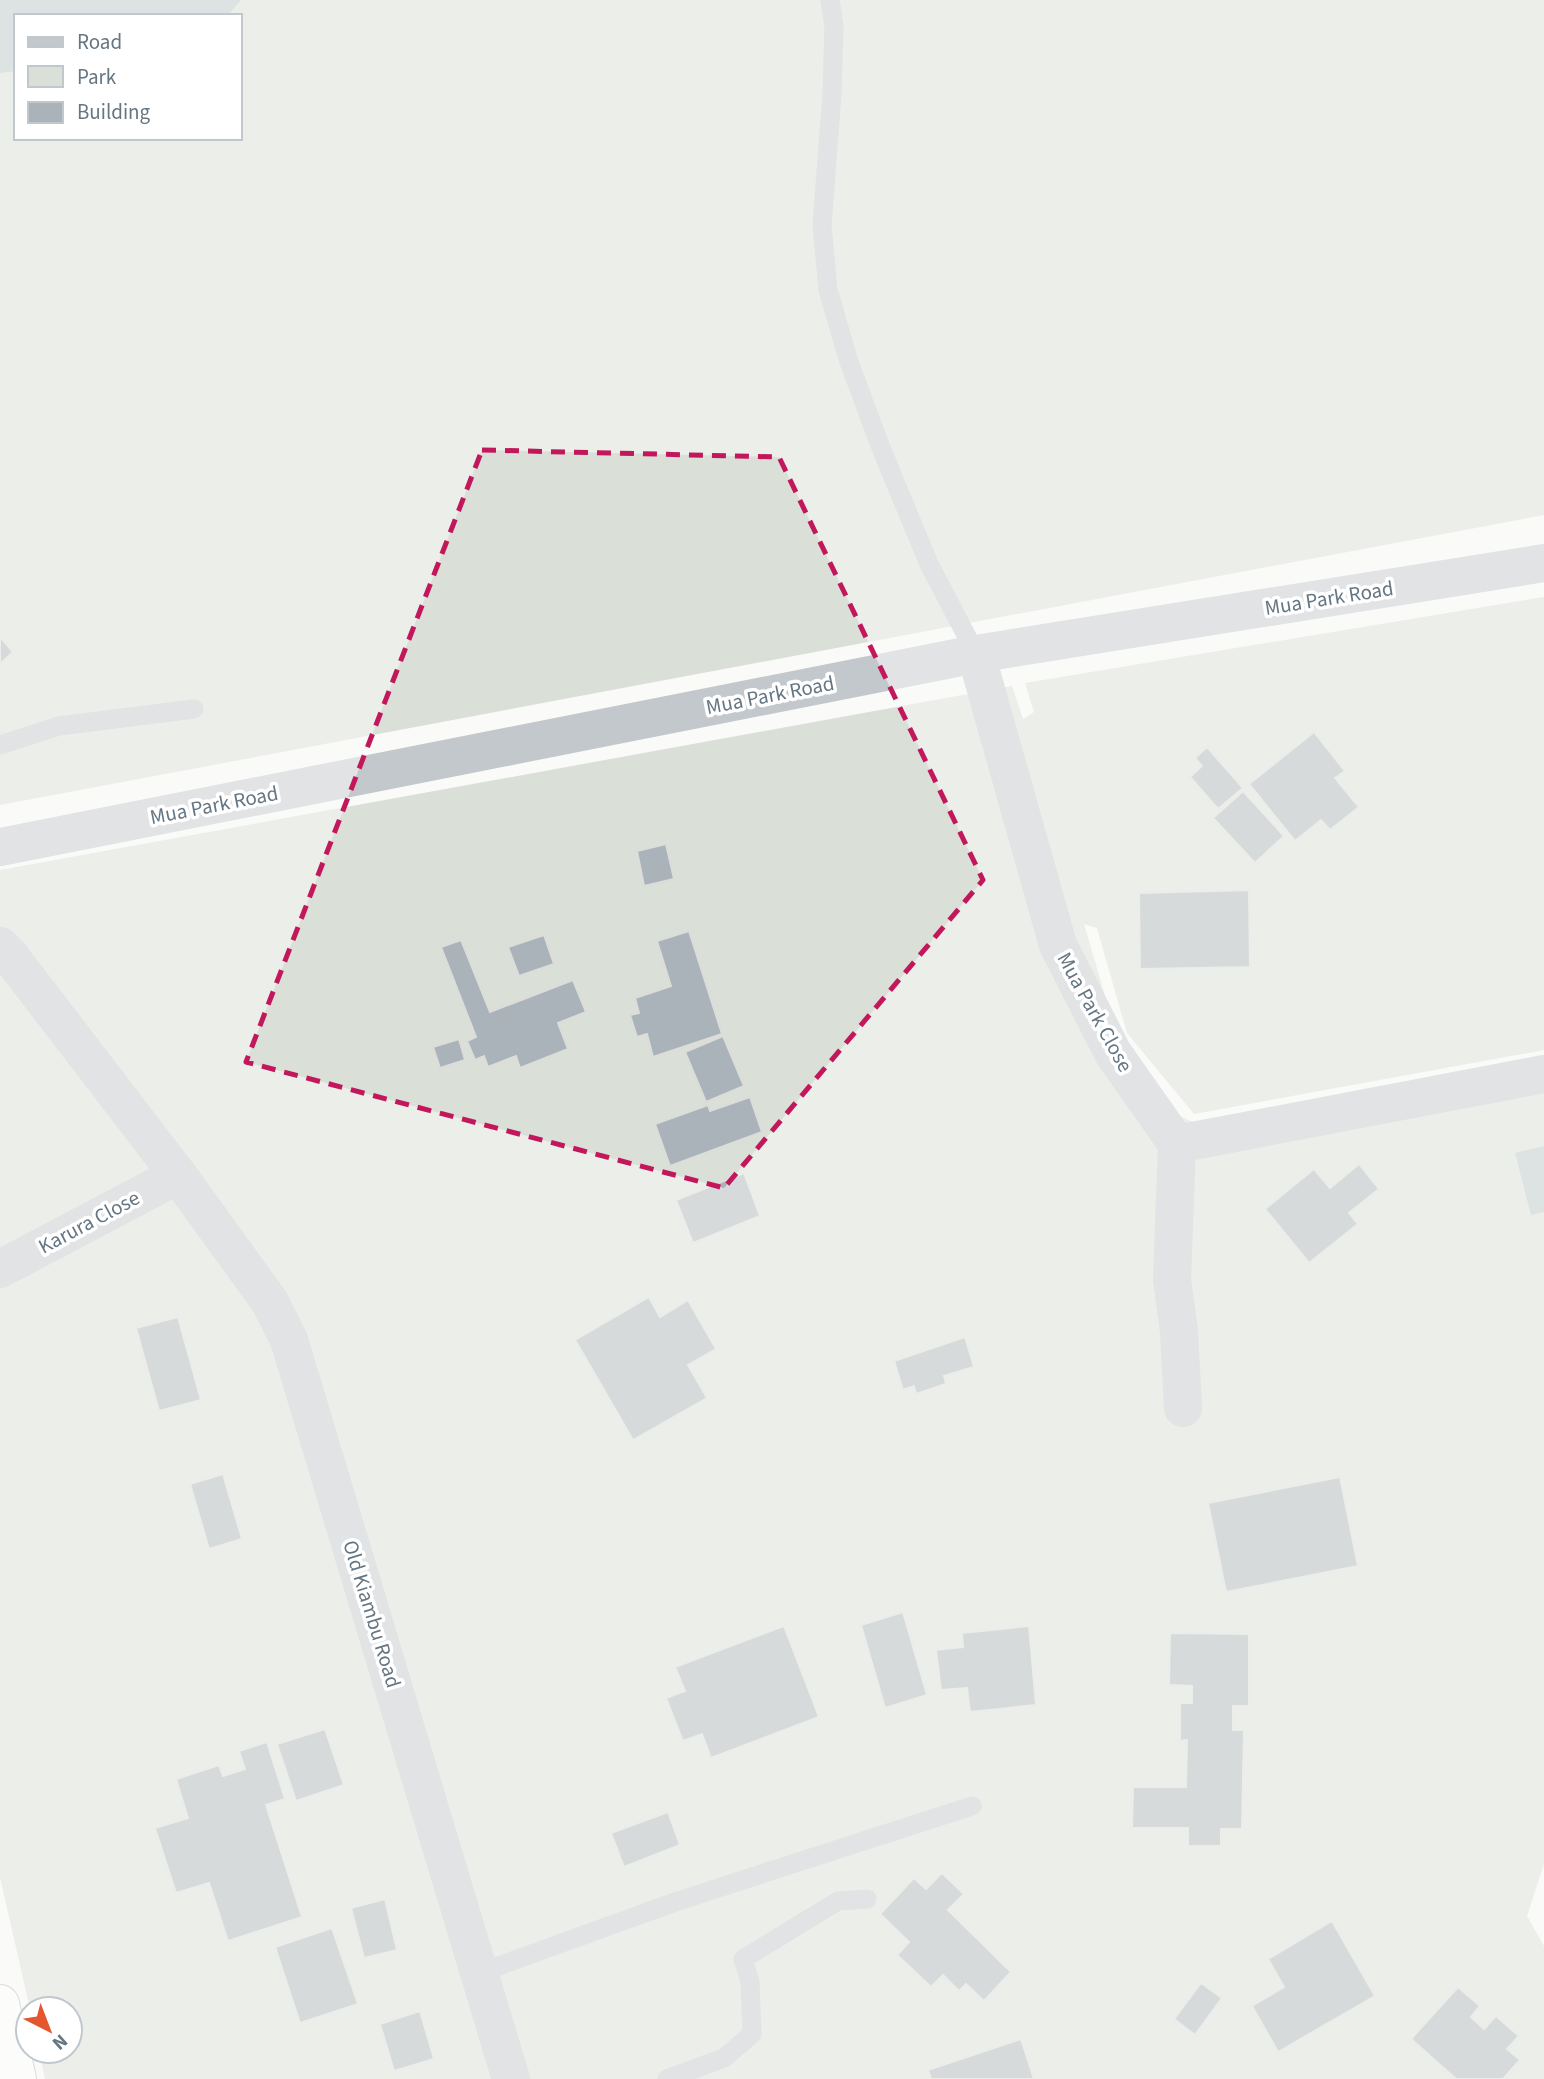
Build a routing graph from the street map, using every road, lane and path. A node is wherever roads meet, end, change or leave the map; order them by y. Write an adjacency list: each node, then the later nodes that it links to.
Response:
1 (830, 0): 3 (lane)
2 (1544, 563): 3 (street, Mua Park Road)
3 (976, 654): 6 (street, Mua Park Road); 9 (street, Mua Park Close)
4 (194, 709): 5 (lane)
5 (0, 746)
6 (0, 848)
7 (0, 946): 10 (street)
8 (1544, 1074): 9 (street)
9 (1177, 1144): 12 (street)
10 (178, 1175): 11 (street, Karura Close); 15 (street, Old Kiambu Road)
11 (0, 1269)
12 (1183, 1408)
13 (972, 1806): 15 (lane)
14 (867, 1899): 19 (lane)
15 (479, 1973): 18 (street, Old Kiambu Road)
16 (0, 2004): 17 (highway)
17 (18, 2079)
18 (510, 2079)
19 (667, 2079)

